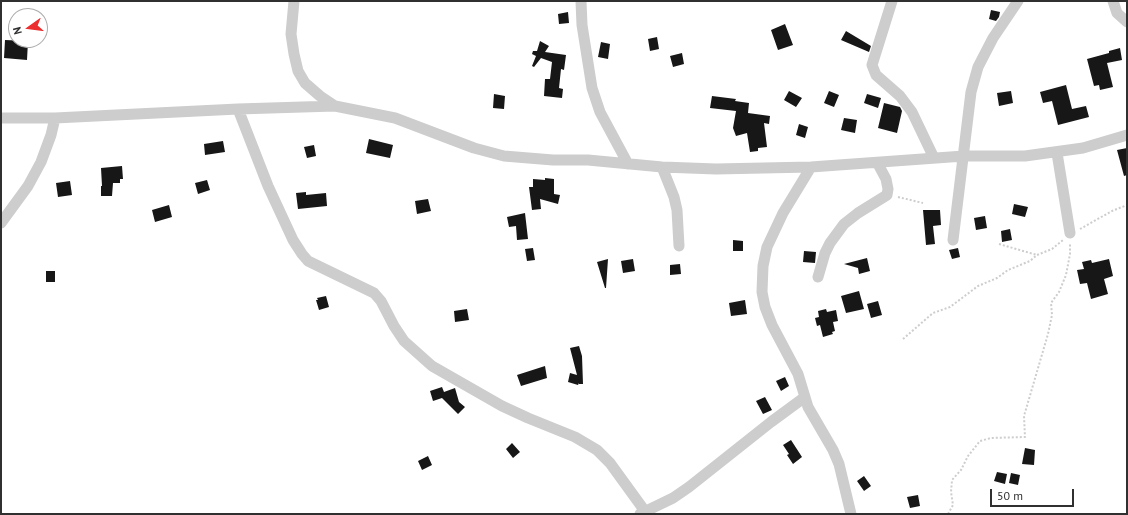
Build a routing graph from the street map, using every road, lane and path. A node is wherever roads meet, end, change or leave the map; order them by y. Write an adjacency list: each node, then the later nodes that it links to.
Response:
1 (294, 1): 7 (street)
2 (581, 1): 15 (street)
3 (892, 1): 14 (street)
4 (1018, 1): 13 (street)
5 (1113, 1): 6 (street)
6 (1127, 22)
7 (335, 106): 8 (street); 15 (street)
8 (238, 108): 10 (street); 31 (street)
9 (1, 118): 10 (street)
10 (55, 118): 22 (street)
11 (1127, 135): 12 (street)
12 (1057, 153): 13 (street); 23 (street)
13 (964, 156): 14 (street); 24 (street)
14 (934, 158): 16 (street)
15 (628, 164): 17 (street)
16 (878, 164): 18 (street); 19 (street)
17 (662, 167): 18 (street); 26 (street)
18 (811, 167): 30 (street)
19 (887, 195): 20 (path); 28 (street)
20 (923, 203)
21 (1127, 205): 23 (path)
22 (1, 223)
23 (1070, 233): 27 (path); 33 (path)
24 (954, 240)
25 (999, 244): 27 (path)
26 (679, 246)
27 (1037, 255): 29 (path)
28 (818, 277)
29 (903, 339)
30 (805, 397): 31 (street); 32 (street)
31 (644, 513)
32 (851, 514)
33 (948, 514)

